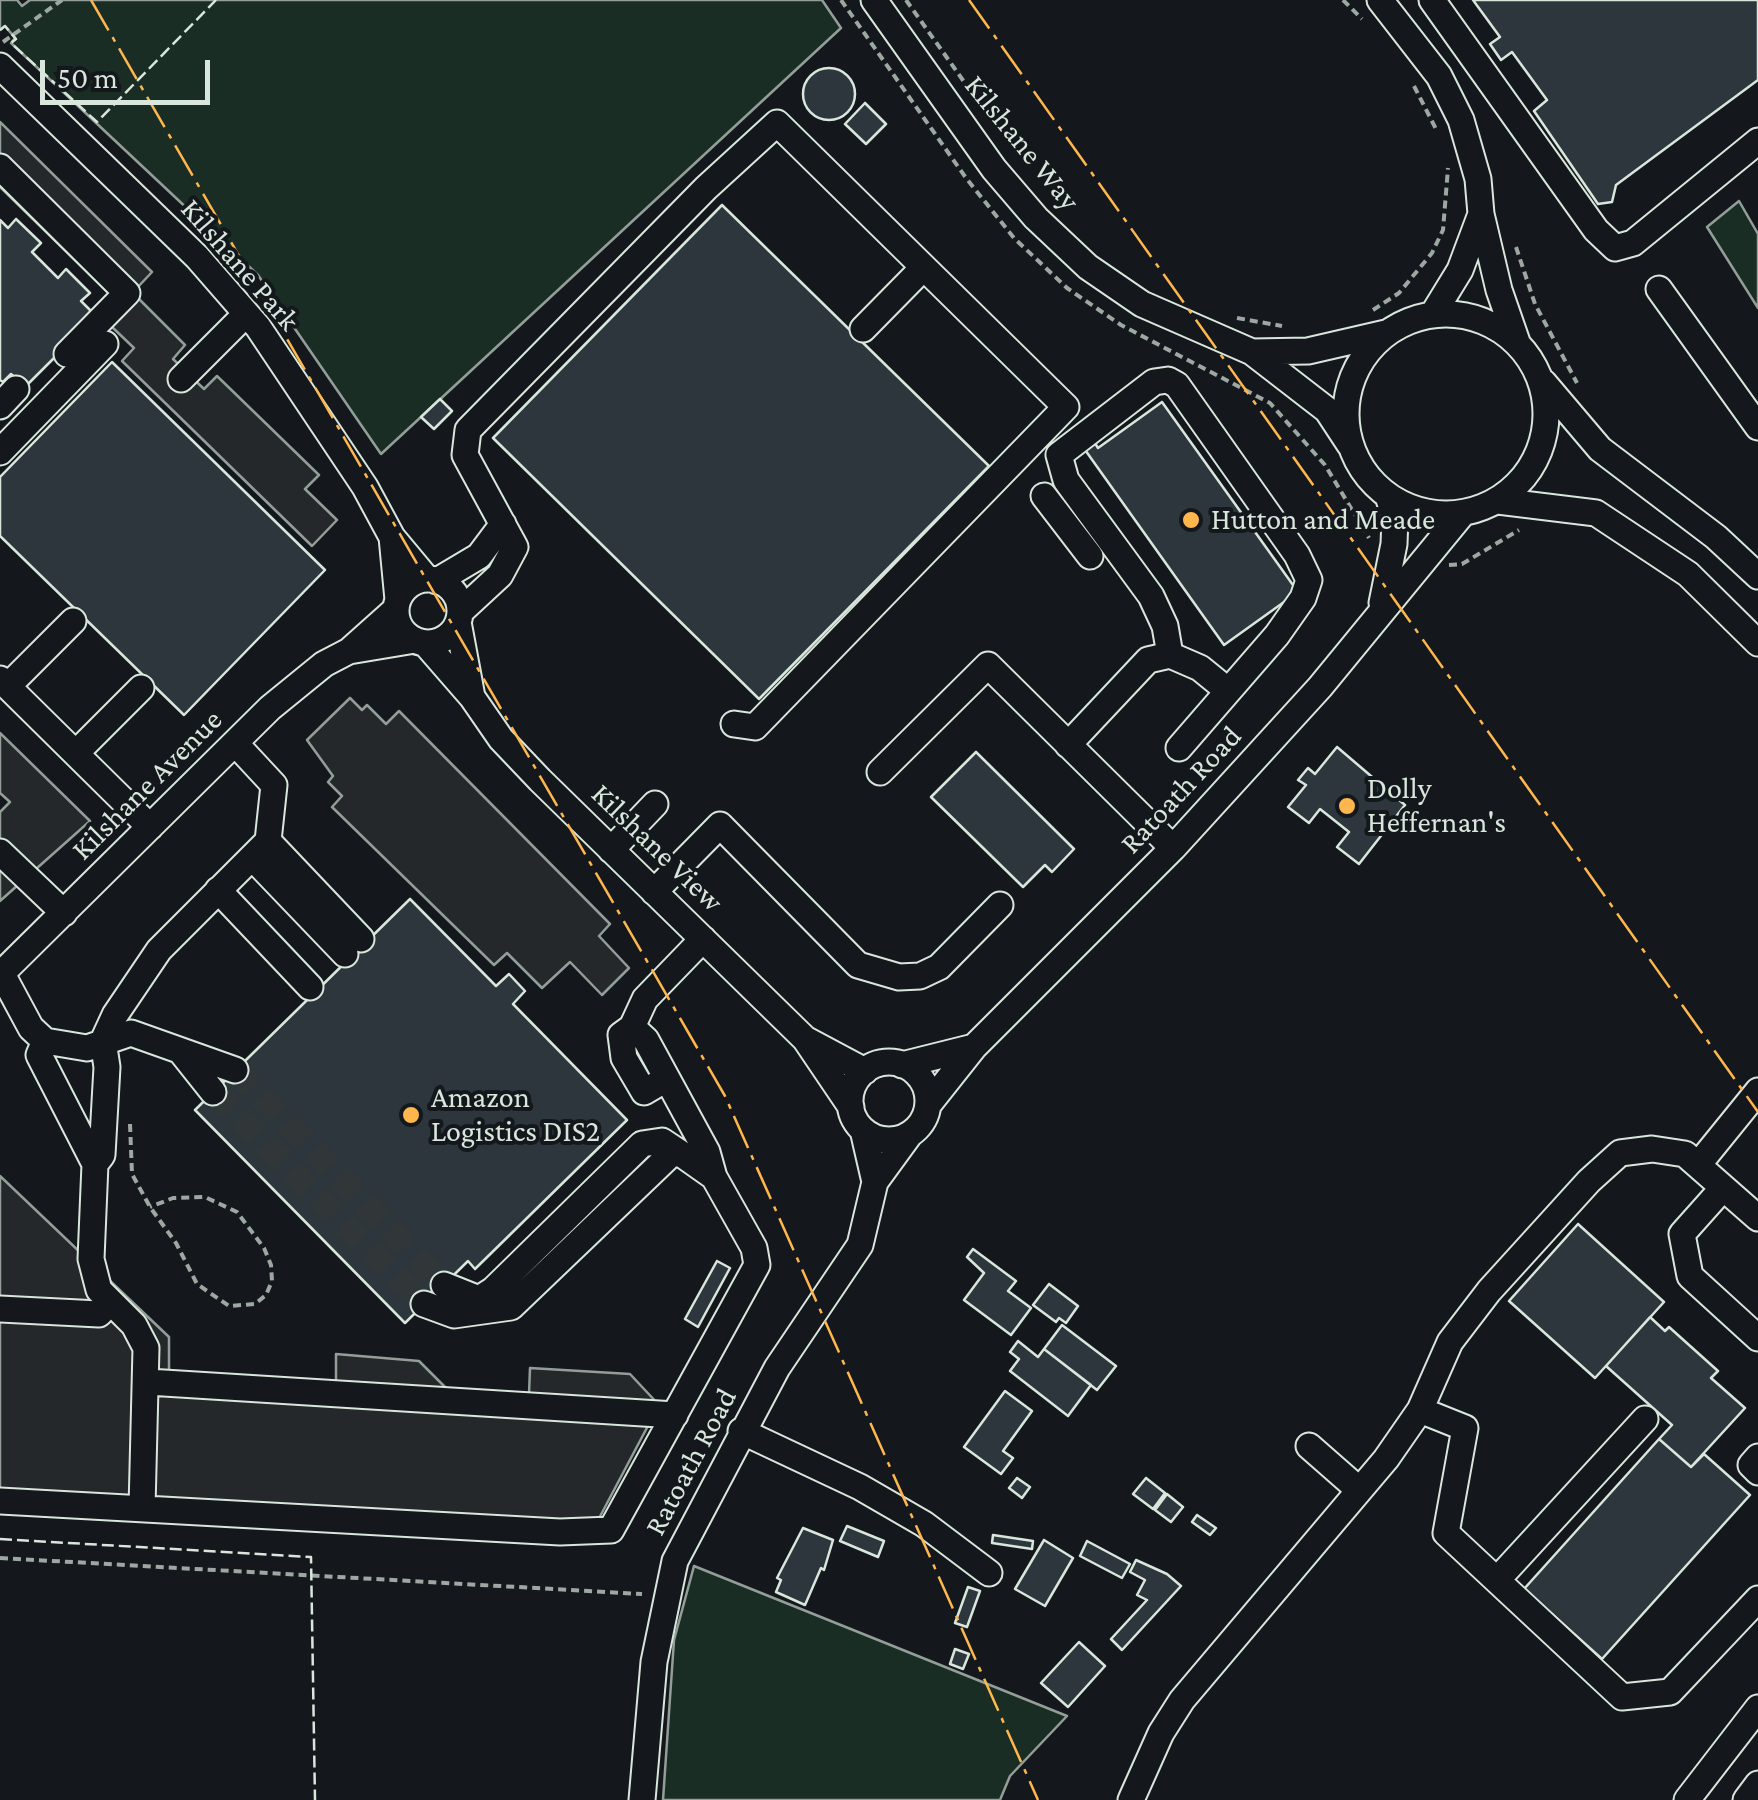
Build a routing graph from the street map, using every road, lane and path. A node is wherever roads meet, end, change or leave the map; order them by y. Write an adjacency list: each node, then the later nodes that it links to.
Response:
1 (62, 0): 8 (path)
2 (874, 0): 29 (street, Kilshane Way)
3 (906, 0): 11 (path)
4 (1343, 0): 7 (path)
5 (1380, 0): 16 (street)
6 (1432, 0): 13 (street)
7 (1371, 29)
8 (0, 45)
9 (0, 66): 20 (street, Kilshane Park)
10 (1408, 77): 12 (path)
11 (1004, 138)
12 (1441, 138)
13 (1758, 141)
14 (1445, 155): 23 (path)
15 (0, 166): 30 (street)
16 (1481, 214): 21 (street); 27 (street)
17 (1516, 247): 33 (path)
18 (923, 268): 25 (street); 41 (street); 60 (street)
19 (1659, 290): 34 (street)
20 (246, 314): 32 (street); 43 (street, Kilshane Park)
21 (1433, 314): 26 (street); 27 (street)
22 (1226, 315): 24 (path)
23 (1360, 315)
24 (1286, 326)
25 (863, 329)
26 (1386, 333): 29 (street, Kilshane Way); 35 (street)
27 (1517, 342): 31 (street)
28 (105, 344): 36 (street)
29 (1252, 352): 35 (street, Kilshane Way)
30 (67, 354)
31 (1541, 378): 39 (street); 46 (street)
32 (181, 379)
33 (1581, 392)
34 (1758, 427)
35 (1350, 445): 38 (street)
36 (0, 452)
37 (1044, 496): 44 (street)
38 (1388, 496): 40 (street); 49 (street, Ratoath Road)
39 (1498, 501): 40 (street); 53 (street)
40 (1462, 514): 49 (street, Ratoath Road)
41 (503, 524): 47 (street); 50 (street)
42 (1525, 529): 45 (path)
43 (392, 537): 47 (street, Kilshane Park); 48 (street, Kilshane Park)
44 (1090, 556)
45 (1452, 566)
46 (1758, 576)
47 (432, 580): 48 (street); 50 (street)
48 (397, 604): 52 (street); 54 (street, Kilshane Avenue)
49 (1381, 608): 68 (street, Ratoath Road)
50 (459, 617): 52 (street); 59 (street, Kilshane View)
51 (73, 621): 56 (street)
52 (420, 642): 54 (street, Kilshane Avenue); 59 (street, Kilshane View)
53 (1758, 643)
54 (349, 650): 61 (street, Kilshane Avenue)
55 (1170, 655): 58 (street); 58 (street); 62 (street)
56 (4, 682): 64 (street)
57 (141, 688): 64 (street)
58 (1227, 690): 63 (street)
59 (472, 697): 70 (street, Kilshane View)
60 (734, 724)
61 (235, 743): 67 (street, Kilshane Avenue); 69 (street)
62 (1068, 745): 65 (street); 68 (street)
63 (1179, 748)
64 (76, 754): 67 (street)
65 (880, 772)
66 (655, 804): 70 (street)
67 (150, 828): 75 (street, Kilshane Avenue)
68 (1173, 848): 83 (street, Ratoath Road)
69 (260, 849): 72 (street); 77 (street)
70 (612, 850): 73 (street, Kilshane View)
71 (0, 852): 75 (street)
72 (218, 890): 79 (street); 81 (street)
73 (654, 892): 74 (street); 76 (street, Kilshane View)
74 (1000, 905)
75 (64, 913): 78 (street, Kilshane Avenue)
76 (703, 939): 80 (street, Kilshane View); 97 (street)
77 (352, 947)
78 (1, 974): 82 (street)
79 (310, 987)
80 (804, 1038): 87 (street, Kilshane View); 91 (street, Kilshane View)
81 (104, 1041): 82 (street); 84 (street); 92 (street)
82 (45, 1042): 95 (street)
83 (974, 1046): 85 (street); 90 (street, Ratoath Road)
84 (180, 1051): 86 (street); 89 (street)
85 (902, 1065): 87 (street); 90 (street)
86 (235, 1070)
87 (865, 1071): 91 (street)
88 (1758, 1091): 96 (street)
89 (213, 1092)
90 (928, 1105): 94 (street)
91 (851, 1106): 93 (street)
92 (105, 1107): 95 (street); 100 (path)
93 (863, 1130): 94 (street); 98 (street, Ratoath Road)
94 (910, 1134): 98 (street, Ratoath Road)
95 (94, 1164): 103 (street)
96 (1698, 1166): 99 (street); 109 (street)
97 (714, 1177): 105 (street); 110 (street)
98 (875, 1182): 112 (street, Ratoath Road)
99 (1724, 1188): 101 (street); 107 (street)
100 (150, 1207): 100 (path)
101 (1758, 1218)
102 (444, 1285): 105 (street)
103 (111, 1302): 106 (street); 108 (street)
104 (424, 1304): 105 (street)
105 (478, 1307)
106 (0, 1309)
107 (1758, 1338)
108 (148, 1382): 110 (street); 118 (street)
109 (1420, 1410): 116 (street); 121 (street)
110 (674, 1414): 118 (street)
111 (1645, 1419): 121 (street)
112 (741, 1431): 120 (street); 122 (street, Ratoath Road)
113 (1309, 1446): 116 (street)
114 (1758, 1457): 115 (street)
115 (1758, 1472)
116 (1358, 1489): 127 (street)
117 (0, 1501): 118 (street)
118 (142, 1508)
119 (0, 1558): 122 (path)
120 (989, 1573)
121 (1497, 1580): 123 (street)
122 (666, 1595): 126 (street, Ratoath Road)
123 (1758, 1599)
124 (1758, 1708): 128 (street)
125 (1758, 1784): 129 (street)
126 (642, 1800)
127 (1131, 1800)
128 (1687, 1800)
129 (1746, 1800)

